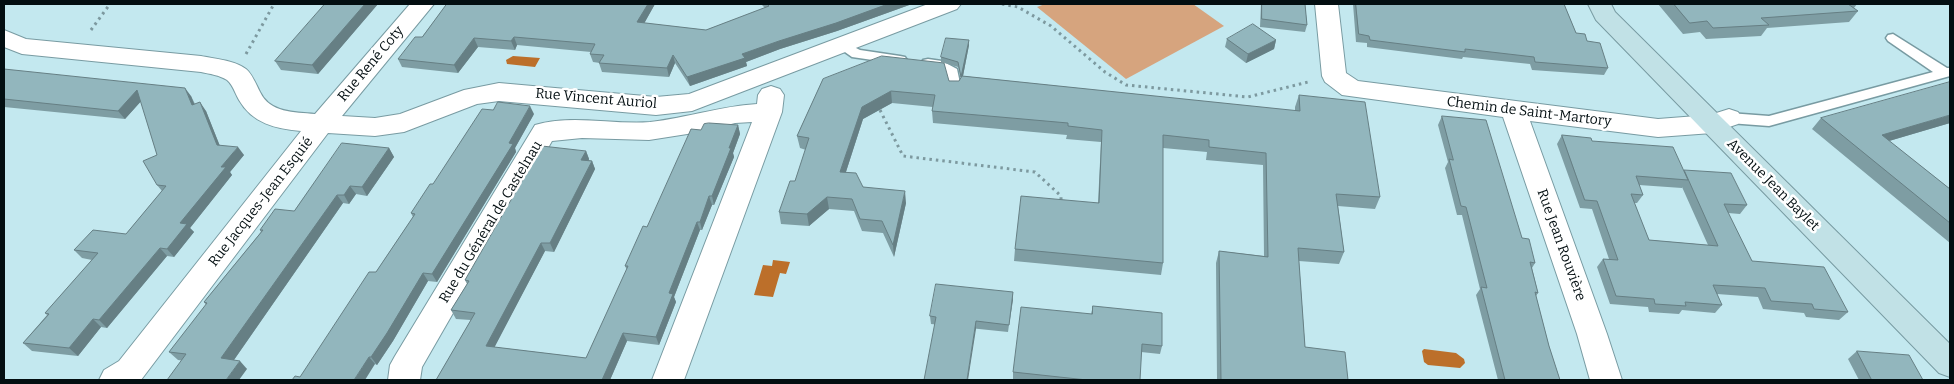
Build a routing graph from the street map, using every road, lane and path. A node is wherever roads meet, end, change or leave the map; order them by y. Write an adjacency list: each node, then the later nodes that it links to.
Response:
1 (110, 4): 8 (path)
2 (274, 4): 12 (path)
3 (422, 4): 20 (street, Rue René Coty)
4 (949, 4): 11 (street, Rue Vincent Auriol)
5 (1326, 4): 17 (street, Chemin de Saint-Martory)
6 (1600, 4): 19 (street, Avenue Jean Baylet)
7 (1608, 4): 19 (street, Avenue Jean Baylet)
8 (88, 33)
9 (4, 38): 20 (street, Rue Jacques-Jean Esquié)
10 (1893, 38): 13 (lane)
11 (842, 45): 14 (street, Rue Vincent Auriol); 15 (lane)
12 (243, 59)
13 (1947, 73): 19 (lane)
14 (768, 74): 18 (street); 20 (street, Rue Vincent Auriol)
15 (954, 88)
16 (880, 110): 21 (path)
17 (1513, 110): 19 (street, Chemin de Saint-Martory); 27 (street, Rue Jean Rouvière)
18 (769, 112): 25 (street, Rue du Général de Castelnau); 26 (street)
19 (1720, 121): 22 (street, Avenue Jean Baylet); 23 (street, Avenue Jean Baylet)
20 (321, 124): 24 (street, Rue Jacques-Jean Esquié)
21 (1061, 204)
22 (1950, 337)
23 (1950, 364)
24 (122, 376)
25 (404, 380)
26 (668, 380)
27 (1606, 380)

